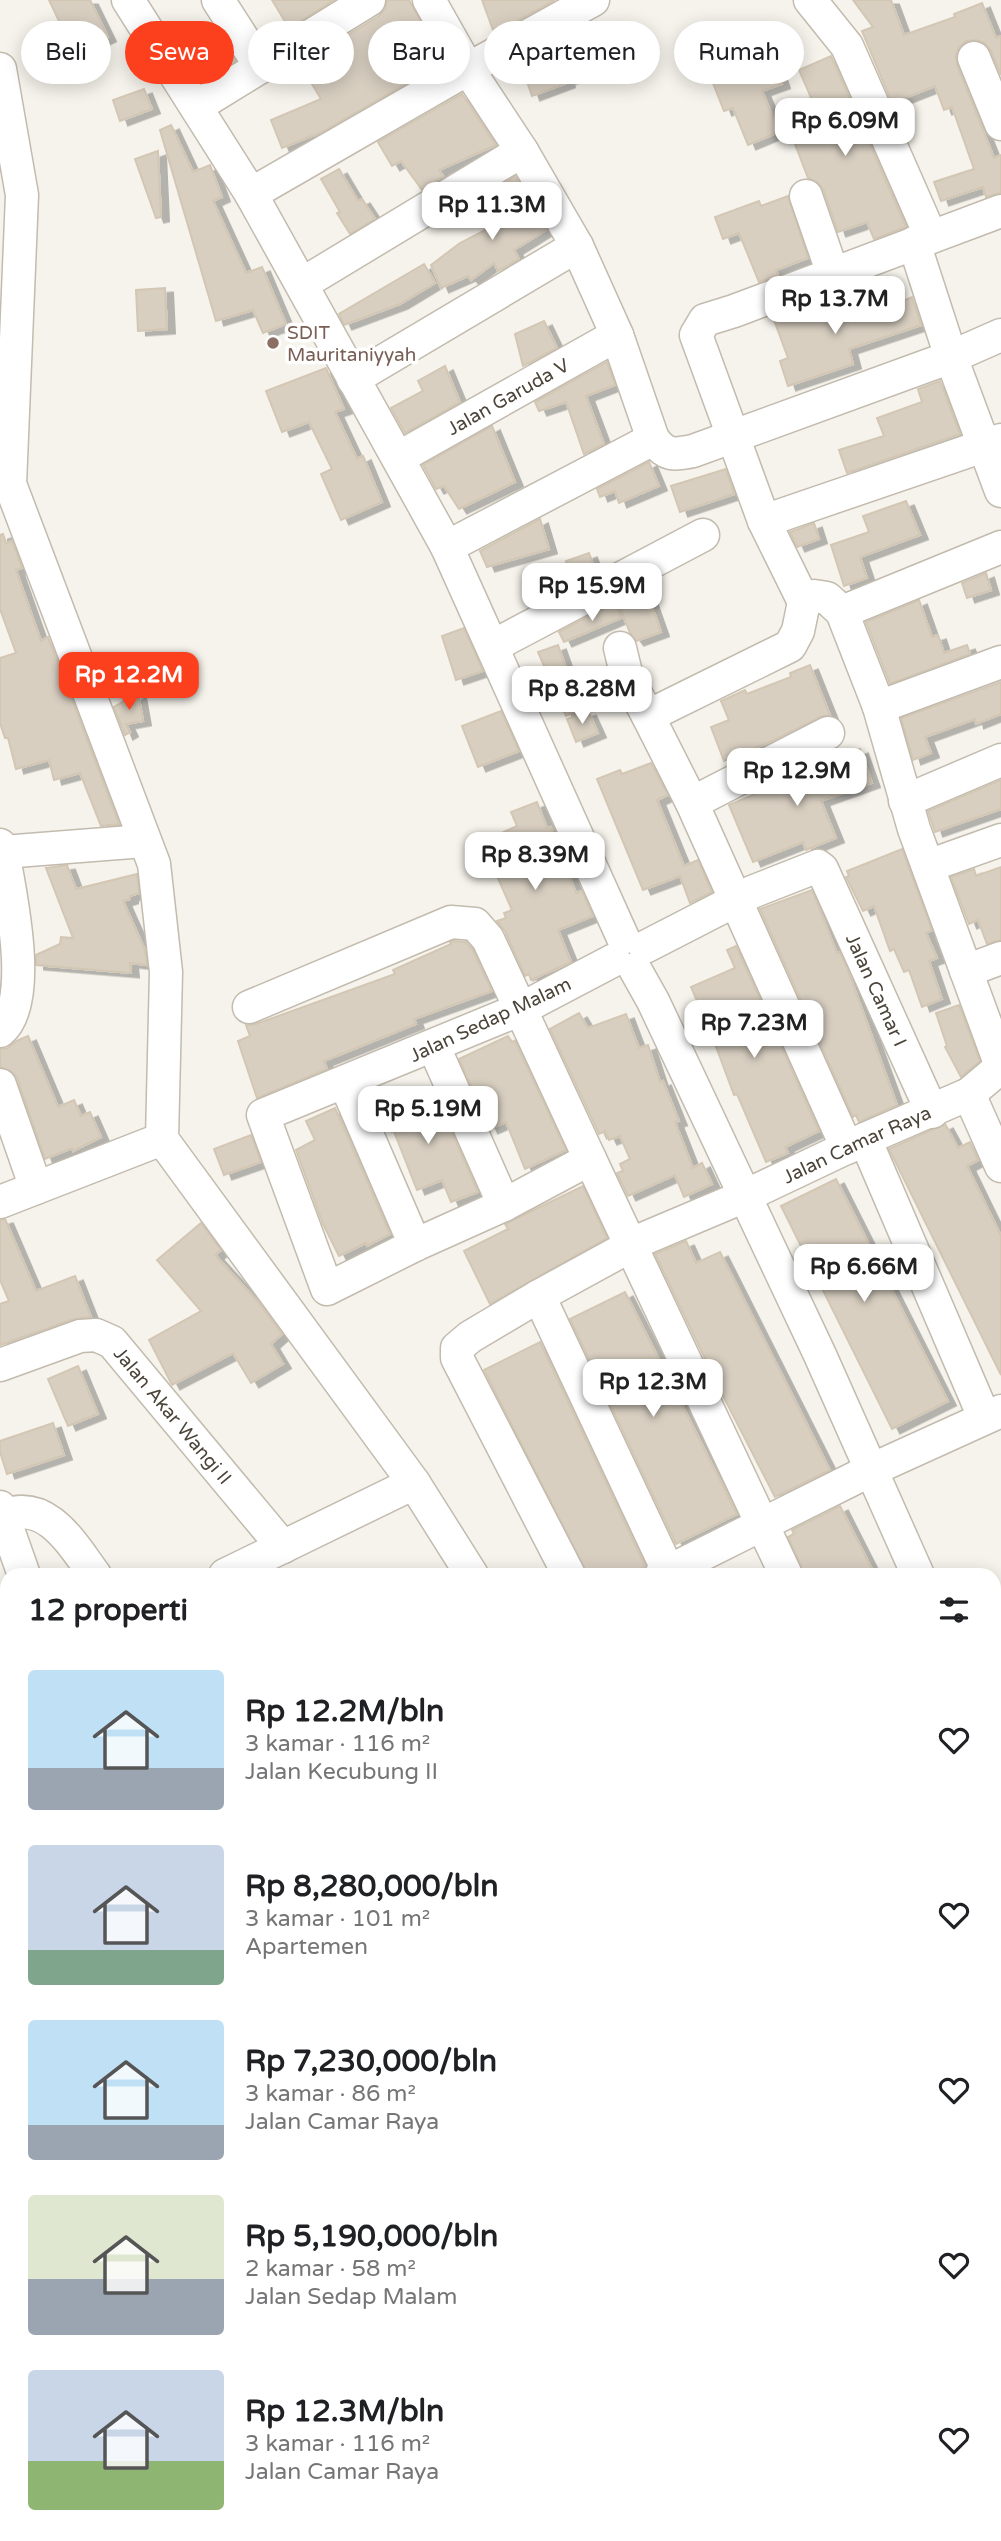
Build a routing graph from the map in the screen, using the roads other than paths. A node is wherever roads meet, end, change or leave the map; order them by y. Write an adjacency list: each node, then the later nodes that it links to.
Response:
1 (128, 0): 16 (street)
2 (218, 0): 9 (street)
3 (369, 0): 7 (street)
4 (429, 0): 8 (street)
5 (593, 0): 11 (street)
6 (810, 0): 22 (street)
7 (335, 21)
8 (441, 21)
9 (248, 47)
10 (974, 58): 17 (street)
11 (470, 68)
12 (0, 69): 34 (street)
13 (470, 72): 18 (street)
14 (248, 75): 16 (street)
15 (442, 84): 19 (street)
16 (197, 107): 19 (street)
17 (1001, 124)
18 (522, 150): 23 (street); 25 (street)
19 (251, 194): 25 (street)
20 (806, 196): 24 (street)
21 (1001, 211): 22 (street)
22 (922, 240): 24 (street); 28 (street)
23 (577, 246): 26 (street); 29 (street)
24 (833, 274): 30 (street)
25 (302, 284): 29 (street)
26 (618, 335): 31 (street); 33 (street, Jalan Garuda V)
27 (1001, 335): 28 (street)
28 (951, 357): 30 (street); 32 (street)
29 (354, 379): 33 (street)
30 (733, 437): 31 (street); 36 (street)
31 (653, 439): 38 (street)
32 (993, 443): 35 (street); 36 (street)
33 (398, 458): 38 (street)
34 (5, 484): 52 (street)
35 (1001, 491)
36 (764, 521): 40 (street)
37 (703, 535): 42 (street)
38 (447, 547): 42 (street)
39 (1001, 548): 41 (street)
40 (804, 602): 41 (street); 46 (street)
41 (842, 612): 45 (street)
42 (493, 646): 57 (street)
43 (620, 648): 46 (street)
44 (1001, 662): 45 (street)
45 (879, 707): 49 (street)
46 (648, 716): 50 (street)
47 (828, 733): 50 (street)
48 (1001, 760): 49 (street)
49 (905, 800): 54 (street)
50 (692, 803): 56 (street)
51 (1001, 840): 54 (street)
52 (144, 841): 53 (street); 69 (street)
53 (1, 848): 62 (street)
54 (928, 866): 59 (street)
55 (822, 869): 56 (street, Jalan Sedap Malam); 68 (street, Jalan Camar I)
56 (737, 900): 57 (street, Jalan Sedap Malam); 70 (street)
57 (629, 954): 61 (street, Jalan Sedap Malam); 74 (street)
58 (1001, 958): 59 (street)
59 (966, 971): 64 (street)
60 (249, 1007): 61 (street)
61 (521, 1009): 63 (street, Jalan Sedap Malam); 71 (street)
62 (0, 1031)
63 (434, 1047): 65 (street, Jalan Sedap Malam); 76 (street)
64 (1001, 1067): 67 (street, Jalan Camar Raya)
65 (345, 1083): 77 (street); 77 (street, Jalan Sedap Malam)
66 (0, 1086): 73 (street)
67 (969, 1094): 68 (street, Jalan Camar Raya); 72 (street)
68 (932, 1112): 70 (street, Jalan Camar Raya)
69 (162, 1139): 73 (street); 83 (street)
70 (856, 1143): 74 (street, Jalan Camar Raya); 81 (street)
71 (590, 1159): 76 (street); 78 (street)
72 (1001, 1166)
73 (36, 1188): 75 (street)
74 (745, 1196): 78 (street, Jalan Camar Raya); 82 (street)
75 (0, 1202)
76 (504, 1205): 77 (street)
77 (415, 1245)
78 (631, 1245): 79 (street, Jalan Camar Raya); 85 (street)
79 (539, 1296): 91 (street, Jalan Camar Raya); 92 (street)
80 (0, 1365): 86 (street, Jalan Akar Wangi II)
81 (993, 1414): 82 (street)
82 (871, 1470): 85 (street); 95 (street)
83 (414, 1483): 86 (street); 90 (street)
84 (1, 1512): 87 (street); 88 (street)
85 (761, 1527): 93 (street); 94 (street)
86 (283, 1547): 89 (street)
87 (21, 1568)
88 (90, 1568)
89 (240, 1568)
90 (468, 1568)
91 (565, 1568)
92 (664, 1568)
93 (679, 1568)
94 (782, 1568)
95 (915, 1568)

